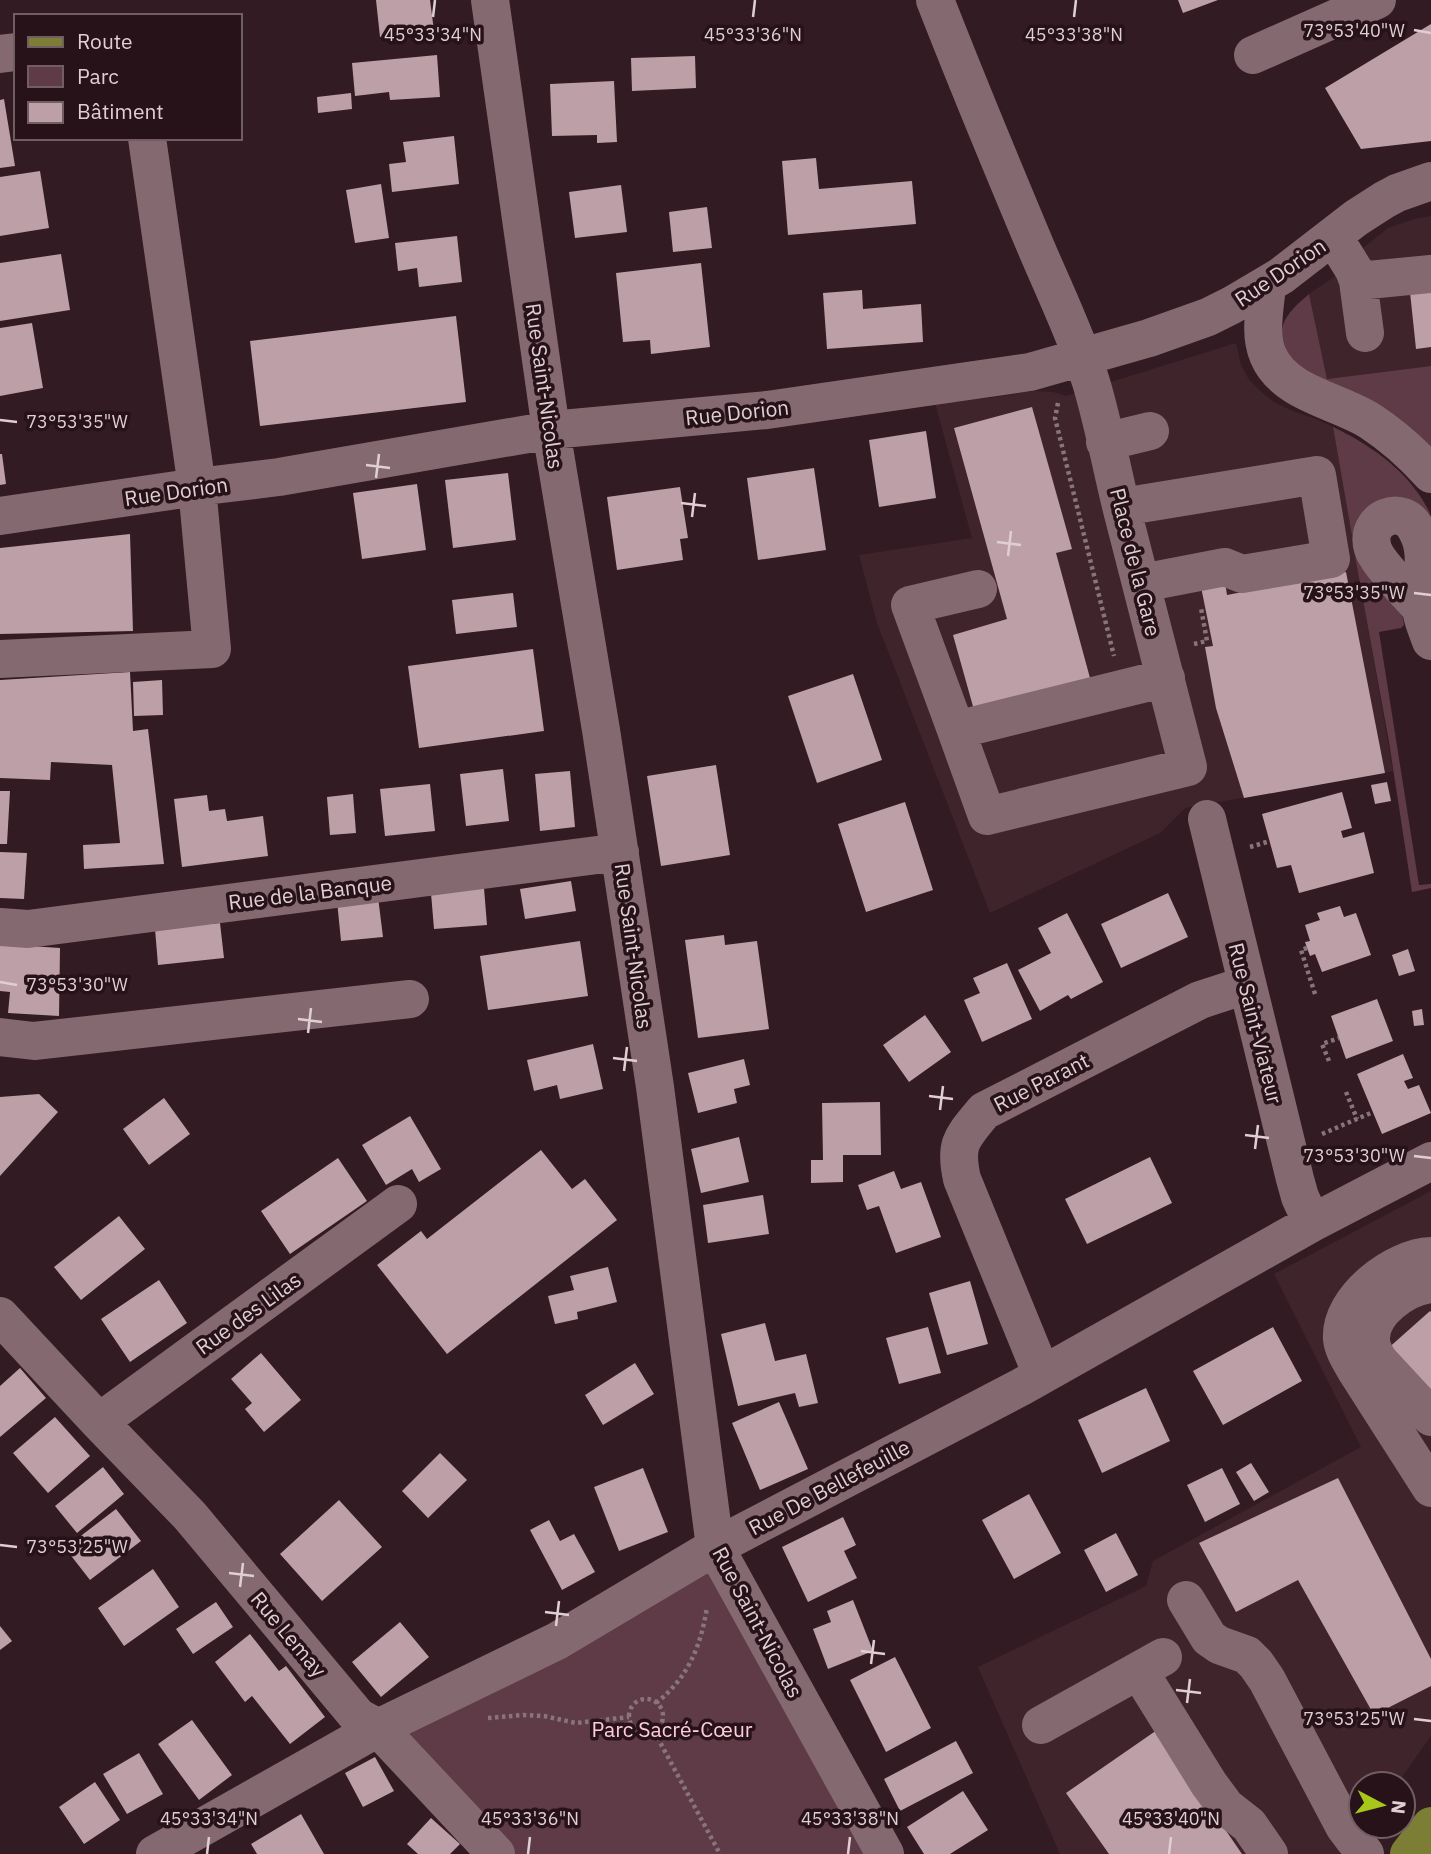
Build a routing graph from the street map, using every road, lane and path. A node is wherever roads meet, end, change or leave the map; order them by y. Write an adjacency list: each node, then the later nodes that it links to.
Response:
1 (935, 0): 12 (street, Place de la Gare)
2 (1377, 0): 4 (street)
3 (497, 3): 14 (street, Rue Saint-Nicolas)
4 (1253, 55)
5 (148, 140): 18 (street)
6 (1431, 181): 7 (street, Rue Dorion)
7 (1333, 236): 9 (street); 10 (street, Rue Dorion)
8 (1431, 274): 9 (street)
9 (1358, 281): 11 (street)
10 (1267, 285): 12 (street, Rue Dorion); 17 (street)
11 (1365, 332)
12 (1082, 358): 14 (street, Rue Dorion); 16 (street, Place de la Gare)
13 (1060, 395): 23 (path)
14 (551, 430): 18 (street, Rue Dorion); 30 (street, Rue Saint-Nicolas)
15 (1150, 431): 16 (street)
16 (1105, 442): 19 (street, Place de la Gare)
17 (1431, 474)
18 (197, 487): 20 (street, Rue Dorion); 24 (street)
19 (1122, 507): 21 (street, Place de la Gare); 21 (street)
20 (0, 516)
21 (1142, 583): 25 (street, Place de la Gare)
22 (978, 589): 26 (street)
23 (1115, 658)
24 (0, 659)
25 (1166, 678): 26 (street); 26 (street, Place de la Gare)
26 (956, 730)
27 (1207, 819): 33 (street, Rue Saint-Viateur)
28 (1270, 841): 29 (path)
29 (1246, 848)
30 (620, 852): 31 (street, Rue de la Banque); 53 (street, Rue Saint-Nicolas)
31 (0, 927)
32 (1307, 948): 34 (path)
33 (1246, 985): 45 (street, Rue Saint-Viateur); 49 (street, Rue Parant)
34 (1317, 997)
35 (410, 999): 36 (street)
36 (0, 1037)
37 (1339, 1038): 38 (path)
38 (1329, 1061)
39 (1346, 1092): 41 (path)
40 (1373, 1112): 41 (path)
41 (1357, 1119): 42 (path)
42 (1321, 1135)
43 (1431, 1161): 45 (street, Rue De Bellefeuille)
44 (398, 1204): 51 (street, Rue des Lilas)
45 (1312, 1223): 49 (street, Rue De Bellefeuille)
46 (1431, 1256): 52 (street)
47 (1431, 1284): 50 (street)
48 (0, 1316): 51 (street, Rue Lemay)
49 (1042, 1375): 53 (street, Rue De Bellefeuille)
50 (1431, 1418)
51 (99, 1422): 59 (street, Rue Lemay)
52 (1431, 1488)
53 (715, 1547): 55 (path); 59 (street, Rue De Bellefeuille); 65 (street, Rue Saint-Nicolas)
54 (1186, 1600): 67 (street)
55 (656, 1703): 56 (path); 60 (path)
56 (629, 1717): 57 (path); 60 (path)
57 (484, 1718)
58 (1041, 1725): 66 (street)
59 (378, 1728): 62 (street, Rue De Bellefeuille); 63 (street, Rue Lemay)
60 (654, 1731): 64 (path)
61 (1431, 1826): 68 (main road)
62 (155, 1854)
63 (496, 1854)
64 (720, 1854)
65 (885, 1854)
66 (1269, 1854)
67 (1365, 1854)
68 (1409, 1854)

